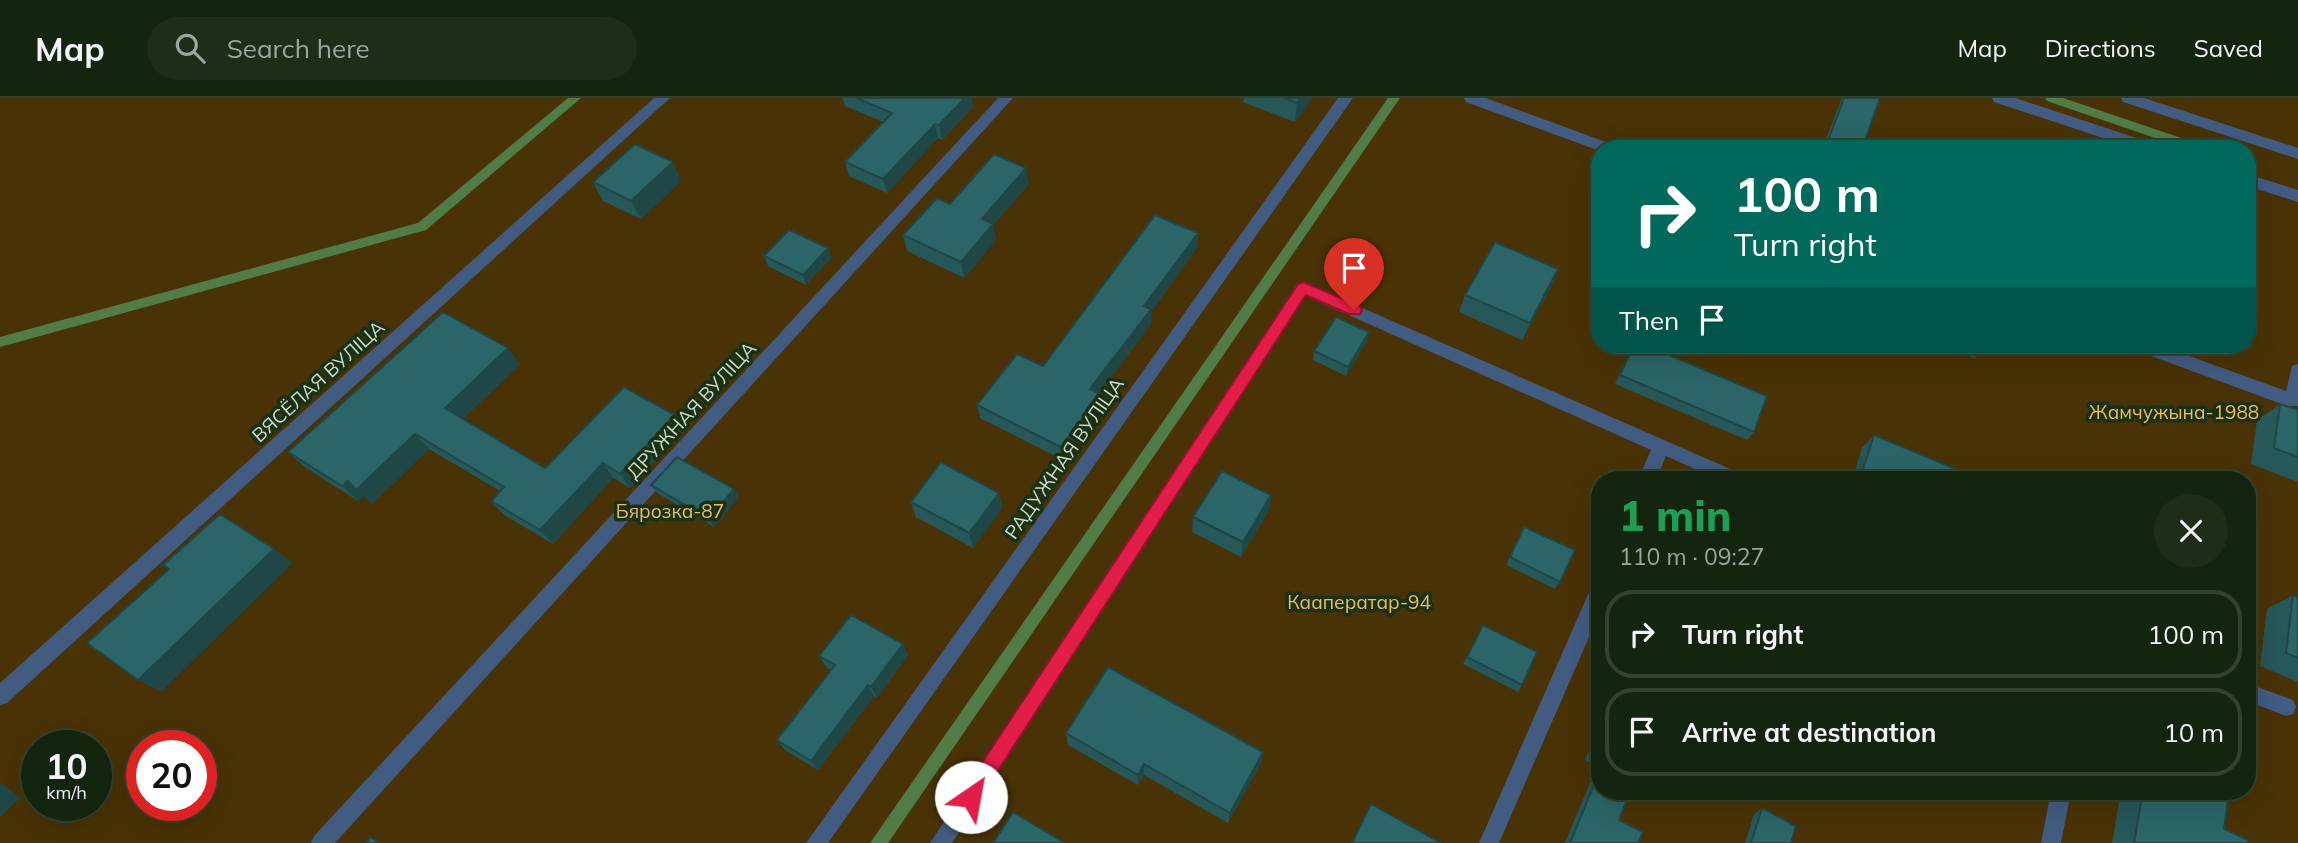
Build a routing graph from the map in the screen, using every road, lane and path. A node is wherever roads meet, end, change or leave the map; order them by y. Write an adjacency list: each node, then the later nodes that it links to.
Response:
1 (663, 98): 20 (lane, ВЯСЁЛАЯ ВУЛІЦА)
2 (1006, 98): 24 (lane, ДРУЖНАЯ ВУЛІЦА)
3 (1346, 98): 25 (lane, РАДУЖНАЯ ВУЛІЦА)
4 (1471, 98): 10 (lane)
5 (1999, 98): 7 (lane)
6 (2129, 98): 9 (lane)
7 (2126, 140)
8 (2256, 140): 11 (lane)
9 (2256, 140)
10 (1591, 142)
11 (2298, 154)
12 (2256, 183): 13 (lane)
13 (2298, 197)
14 (2165, 354): 15 (lane)
15 (2298, 371)
16 (1661, 447): 17 (lane); 18 (lane); 26 (lane)
17 (1651, 471)
18 (1717, 471)
19 (1591, 610): 27 (lane)
20 (0, 695)
21 (2256, 695): 22 (lane)
22 (2286, 707)
23 (2059, 800): 28 (lane)
24 (321, 843)
25 (816, 843)
26 (940, 843)
27 (1489, 843)
28 (2051, 843)

